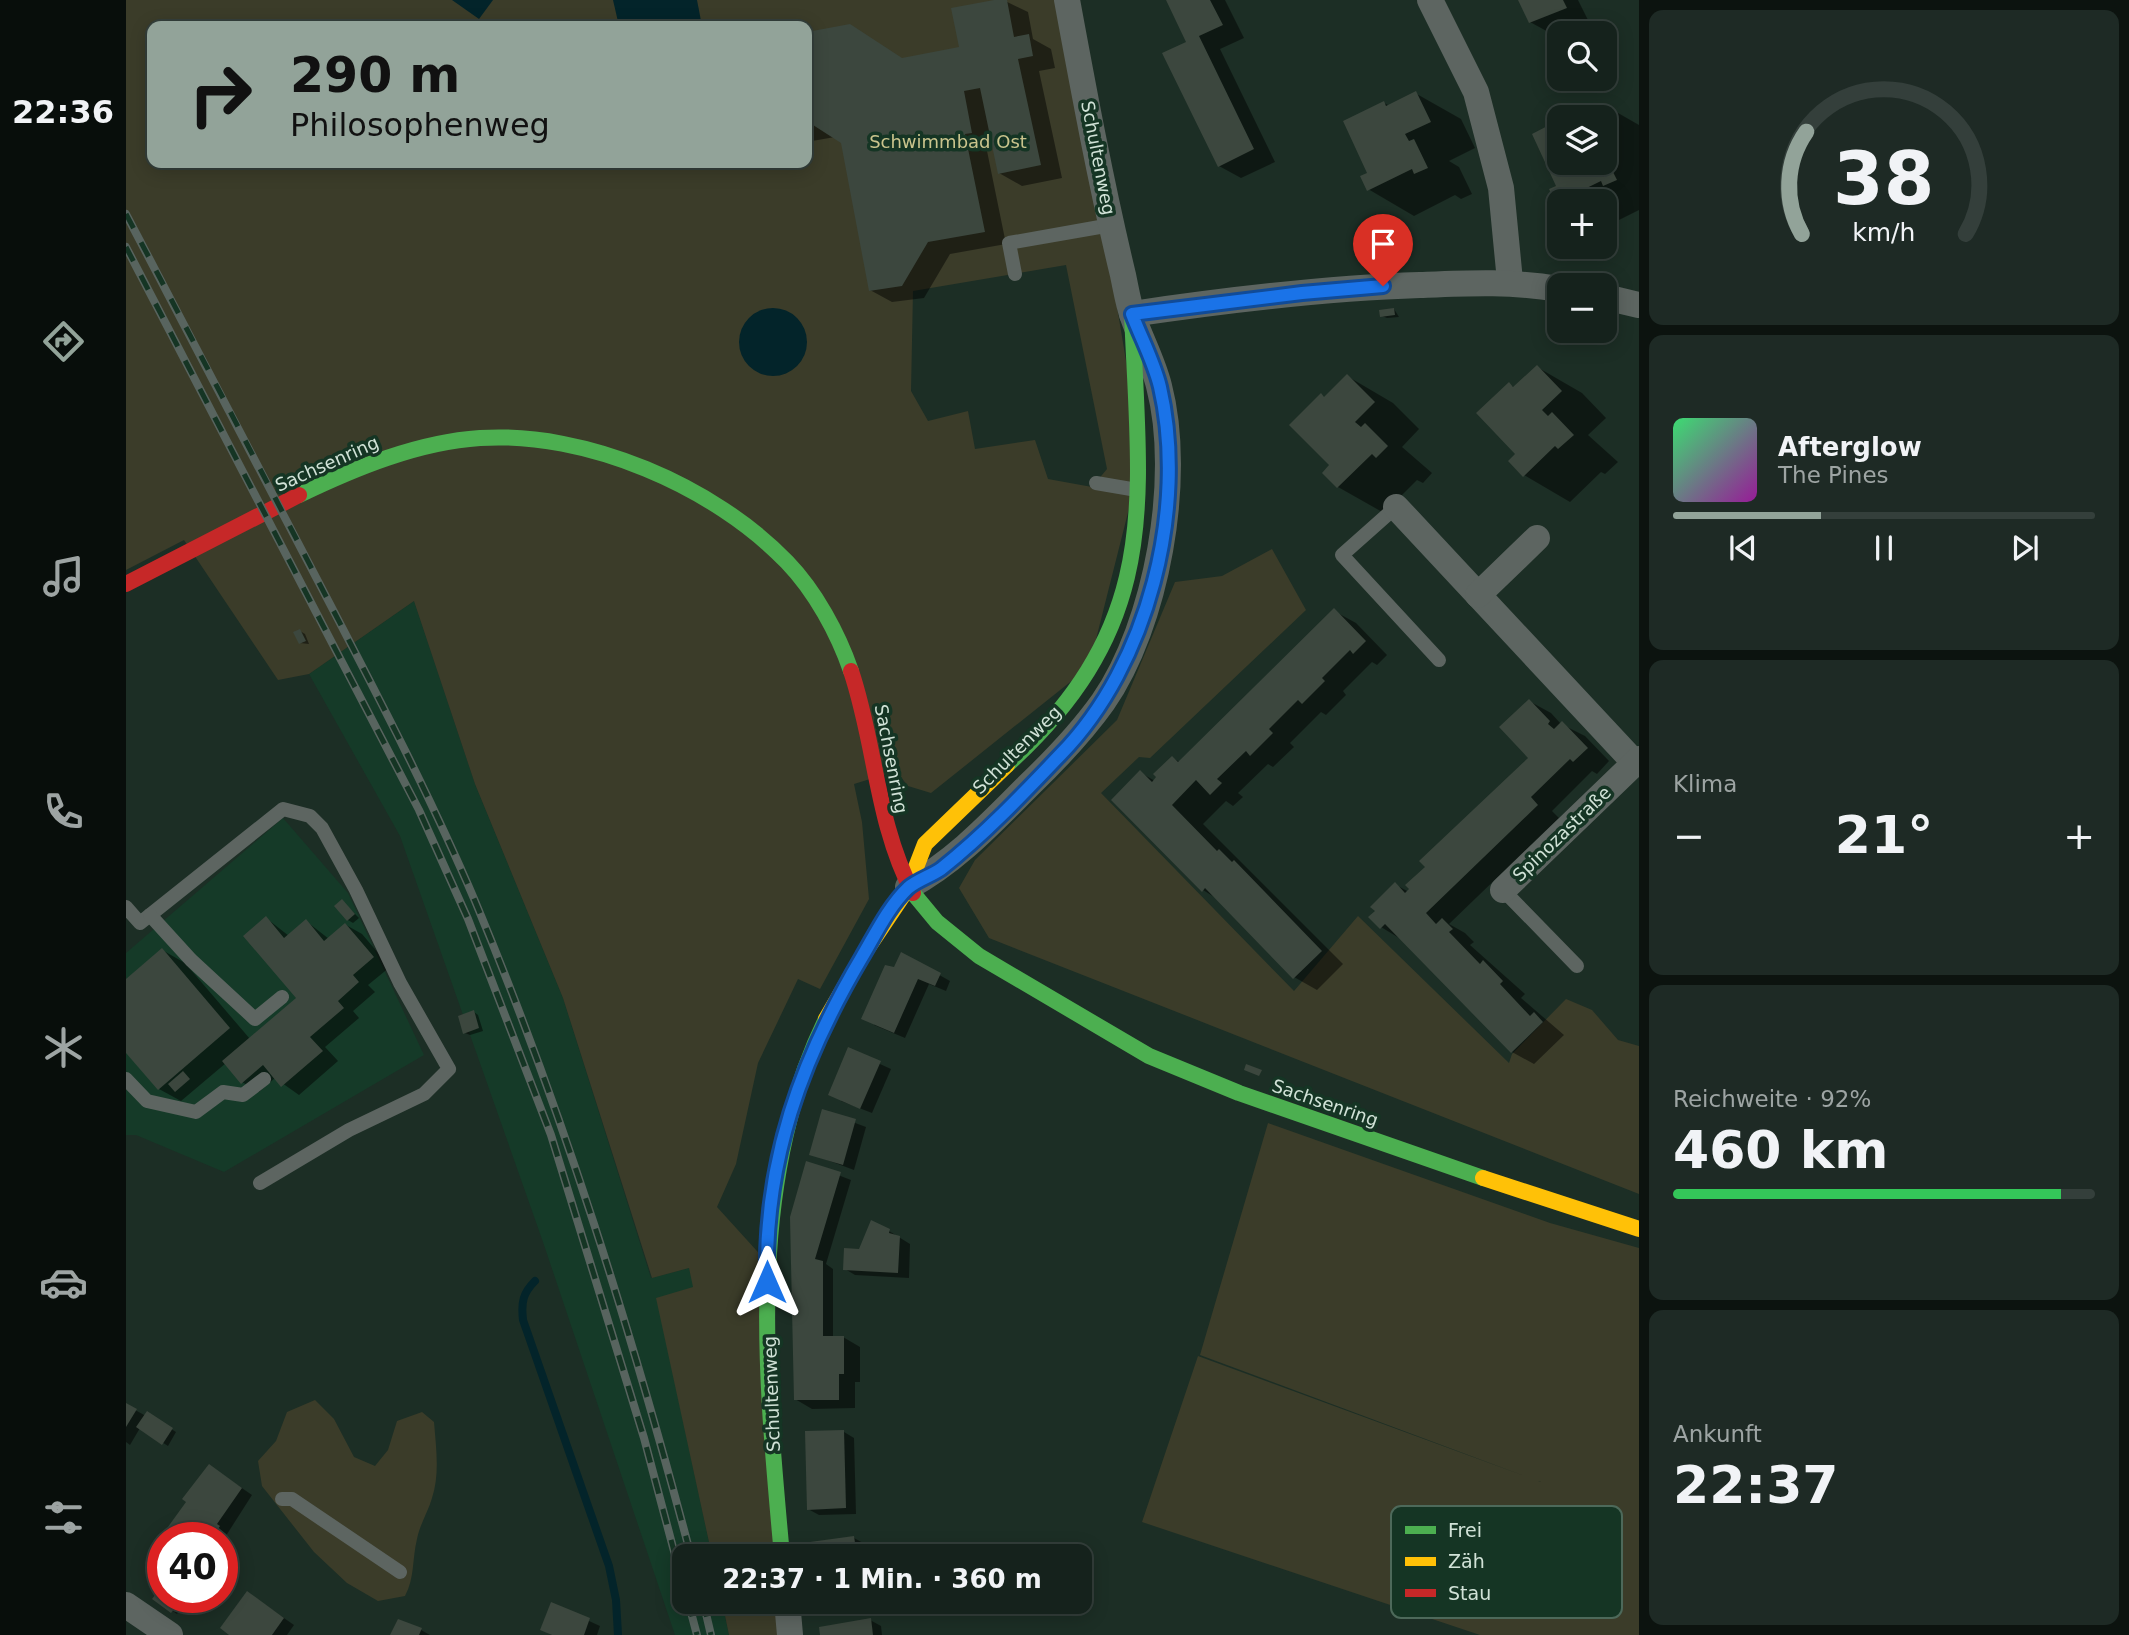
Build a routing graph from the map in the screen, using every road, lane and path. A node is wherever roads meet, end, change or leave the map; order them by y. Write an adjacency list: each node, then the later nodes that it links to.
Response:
1 (1067, 0): 3 (street, Schultenweg)
2 (1430, 0): 5 (street)
3 (1111, 225): 4 (lane); 9 (street, Schultenweg)
4 (1015, 274)
5 (1510, 281): 6 (street); 9 (street)
6 (1547, 287)
7 (1617, 299): 8 (street)
8 (1639, 304)
9 (1132, 314): 11 (street, Schultenweg)
10 (1096, 483): 11 (lane)
11 (1153, 491): 18 (street, Schultenweg)
12 (1396, 507): 15 (street, Spinozastraße); 16 (lane, Spinozastraße)
13 (1537, 538): 15 (street)
14 (126, 584): 18 (street, Sachsenring)
15 (1478, 596): 17 (street, Spinozastraße)
16 (1439, 660)
17 (1637, 761): 19 (street, Spinozastraße)
18 (908, 887): 27 (street, Sachsenring); 29 (street, Schultenweg)
19 (1503, 890): 22 (lane, Spinozastraße)
20 (126, 909): 21 (lane)
21 (150, 915): 23 (lane); 26 (lane)
22 (1577, 966)
23 (282, 997)
24 (126, 1079): 25 (lane)
25 (264, 1079)
26 (260, 1183)
27 (1639, 1229)
28 (282, 1500): 30 (lane)
29 (781, 1544)
30 (400, 1572)
31 (126, 1605): 33 (street)
32 (788, 1614): 34 (street)
33 (170, 1635)
34 (790, 1635)

